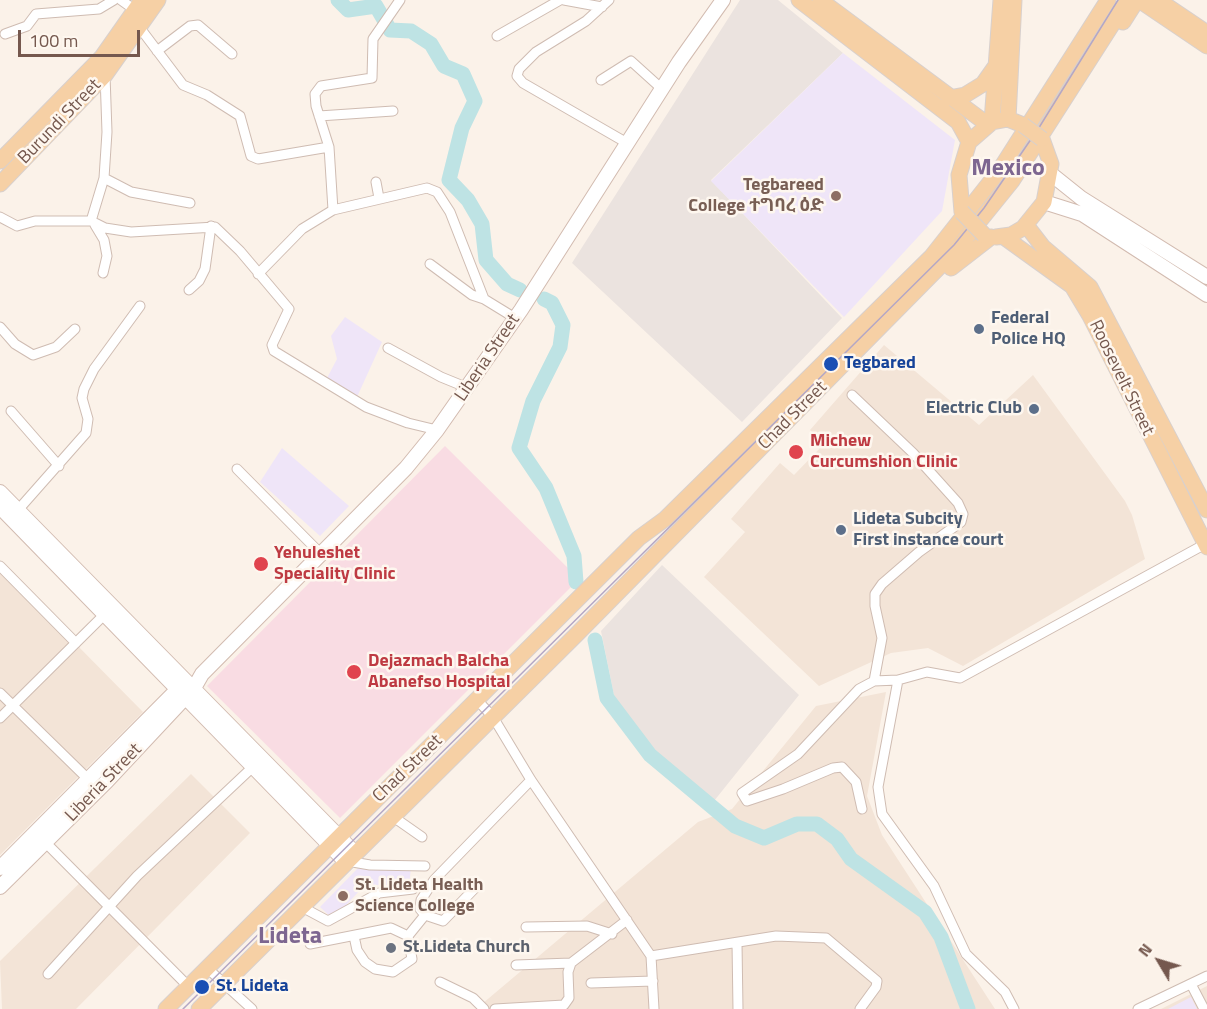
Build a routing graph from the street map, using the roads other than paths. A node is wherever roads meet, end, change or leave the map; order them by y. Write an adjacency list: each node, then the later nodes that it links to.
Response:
1 (114, 0): 19 (street)
2 (121, 0): 16 (street)
3 (158, 0): 17 (main road, Burundi Street)
4 (400, 0): 31 (street)
5 (562, 0): 15 (street); 20 (street)
6 (723, 0): 28 (street, Liberia Street)
7 (799, 0): 21 (main road)
8 (820, 0): 21 (main road)
9 (1001, 0): 25 (main road)
10 (1014, 0): 32 (main road)
11 (1100, 0): 32 (main road)
12 (1108, 0): 79 (main road, Chad Street)
13 (1158, 0): 18 (main road)
14 (1133, 2): 22 (main road); 35 (main road); 83 (main road, Chad Street)
15 (606, 4): 37 (street)
16 (139, 5): 26 (main road, Burundi Street)
17 (140, 28): 23 (street); 26 (main road, Burundi Street)
18 (1207, 33)
19 (5, 34)
20 (497, 36)
21 (861, 40): 29 (main road); 36 (main road)
22 (1207, 46)
23 (157, 51): 24 (street); 39 (street)
24 (232, 54)
25 (997, 65): 29 (main road); 33 (main road)
26 (107, 66): 34 (main road, Burundi Street); 38 (main road, Burundi Street); 42 (street)
27 (601, 80): 28 (street)
28 (662, 89): 37 (street, Liberia Street)
29 (949, 98): 33 (main road)
30 (393, 111): 31 (street)
31 (319, 116): 39 (street)
32 (1017, 122): 33 (main road); 35 (main road, bridge)
33 (990, 123): 36 (main road)
34 (27, 135): 38 (main road); 40 (main road, Burundi Street)
35 (1043, 141): 41 (main road)
36 (969, 142): 48 (main road)
37 (627, 143): 65 (street, Liberia Street)
38 (38, 146): 44 (main road, Burundi Street)
39 (329, 147): 49 (street)
40 (2, 153)
41 (1051, 174): 46 (main road); 56 (street)
42 (104, 178): 47 (street); 51 (street)
43 (376, 182): 45 (street)
44 (0, 184)
45 (379, 198): 49 (street); 63 (street)
46 (1044, 202): 52 (main road); 60 (street)
47 (190, 203)
48 (961, 209): 54 (main road, bridge); 79 (main road, Chad Street)
49 (333, 210): 58 (street)
50 (0, 217): 51 (street)
51 (91, 221): 53 (street); 57 (street)
52 (1026, 225): 54 (main road); 73 (main road, Roosevelt Street)
53 (211, 226): 58 (street); 61 (street)
54 (993, 237): 74 (main road, Roosevelt Street); 83 (main road, Chad Street)
55 (430, 264): 63 (street)
56 (1188, 265): 59 (street); 60 (street)
57 (103, 273)
58 (258, 274): 72 (street)
59 (1207, 277)
60 (1180, 278): 62 (street)
61 (189, 290)
62 (1207, 295)
63 (484, 298): 65 (street)
64 (140, 306): 75 (street)
65 (515, 318): 69 (street, Liberia Street)
66 (0, 327): 67 (street)
67 (75, 329)
68 (388, 348): 69 (street)
69 (468, 388): 72 (street, Liberia Street)
70 (852, 395): 87 (street)
71 (11, 411): 75 (street)
72 (437, 430): 81 (street, Liberia Street)
73 (1171, 441): 74 (main road); 78 (main road, Roosevelt Street)
74 (1156, 449): 80 (main road, Roosevelt Street)
75 (59, 466): 77 (street)
76 (237, 469): 81 (street)
77 (4, 503): 84 (street)
78 (1207, 510)
79 (650, 528): 90 (main road, Chad Street)
80 (1206, 544): 86 (street)
81 (322, 555): 88 (street, Liberia Street)
82 (0, 566): 85 (street)
83 (641, 567): 92 (main road, Chad Street)
84 (109, 610): 85 (street); 88 (street)
85 (76, 643): 91 (street)
86 (898, 680): 87 (street); 139 (street)
87 (873, 681): 97 (street)
88 (186, 689): 94 (street); 95 (street, Liberia Street); 99 (street, Liberia Street)
89 (0, 693): 91 (street)
90 (478, 701): 92 (street); 101 (main road, Chad Street)
91 (13, 705): 93 (street); 95 (street)
92 (493, 717): 96 (street); 98 (main road, Chad Street)
93 (0, 718)
94 (258, 762): 101 (street); 109 (street)
95 (89, 780): 99 (street, Liberia Street)
96 (531, 780): 111 (street); 112 (street)
97 (862, 809)
98 (392, 816): 100 (street); 103 (main road, Chad Street)
99 (60, 818): 102 (street, Liberia Street); 105 (street, Liberia Street)
100 (422, 837)
101 (334, 841): 103 (street); 122 (main road, Chad Street)
102 (45, 842): 107 (street, Liberia Street); 109 (street)
103 (351, 858): 104 (street); 110 (main road, Chad Street)
104 (425, 866)
105 (0, 868)
106 (477, 886): 111 (street)
107 (0, 887)
108 (413, 889): 110 (street)
109 (108, 906): 123 (street); 130 (street)
110 (300, 906): 128 (main road, Chad Street)
111 (425, 915): 116 (street)
112 (627, 920): 114 (street); 119 (street)
113 (526, 927): 114 (street)
114 (612, 933): 120 (street)
115 (354, 936): 116 (street); 116 (street); 118 (street)
116 (408, 936)
117 (737, 943): 119 (street); 137 (street); 138 (street)
118 (310, 944)
119 (651, 956): 125 (street)
120 (571, 963): 121 (street); 135 (street)
121 (516, 965)
122 (207, 968): 128 (street); 130 (main road, Chad Street)
123 (48, 974)
124 (1207, 976): 129 (street)
125 (652, 981): 127 (street); 136 (street)
126 (440, 982): 134 (street)
127 (591, 983)
128 (224, 984): 132 (main road, Chad Street); 133 (street)
129 (1191, 984): 140 (street); 141 (street)
130 (188, 986): 131 (main road, Chad Street)
131 (166, 1009)
132 (199, 1009)
133 (252, 1009)
134 (484, 1009)
135 (495, 1009)
136 (654, 1009)
137 (738, 1009)
138 (860, 1009)
139 (1014, 1009)
140 (1138, 1009)
141 (1204, 1009)

